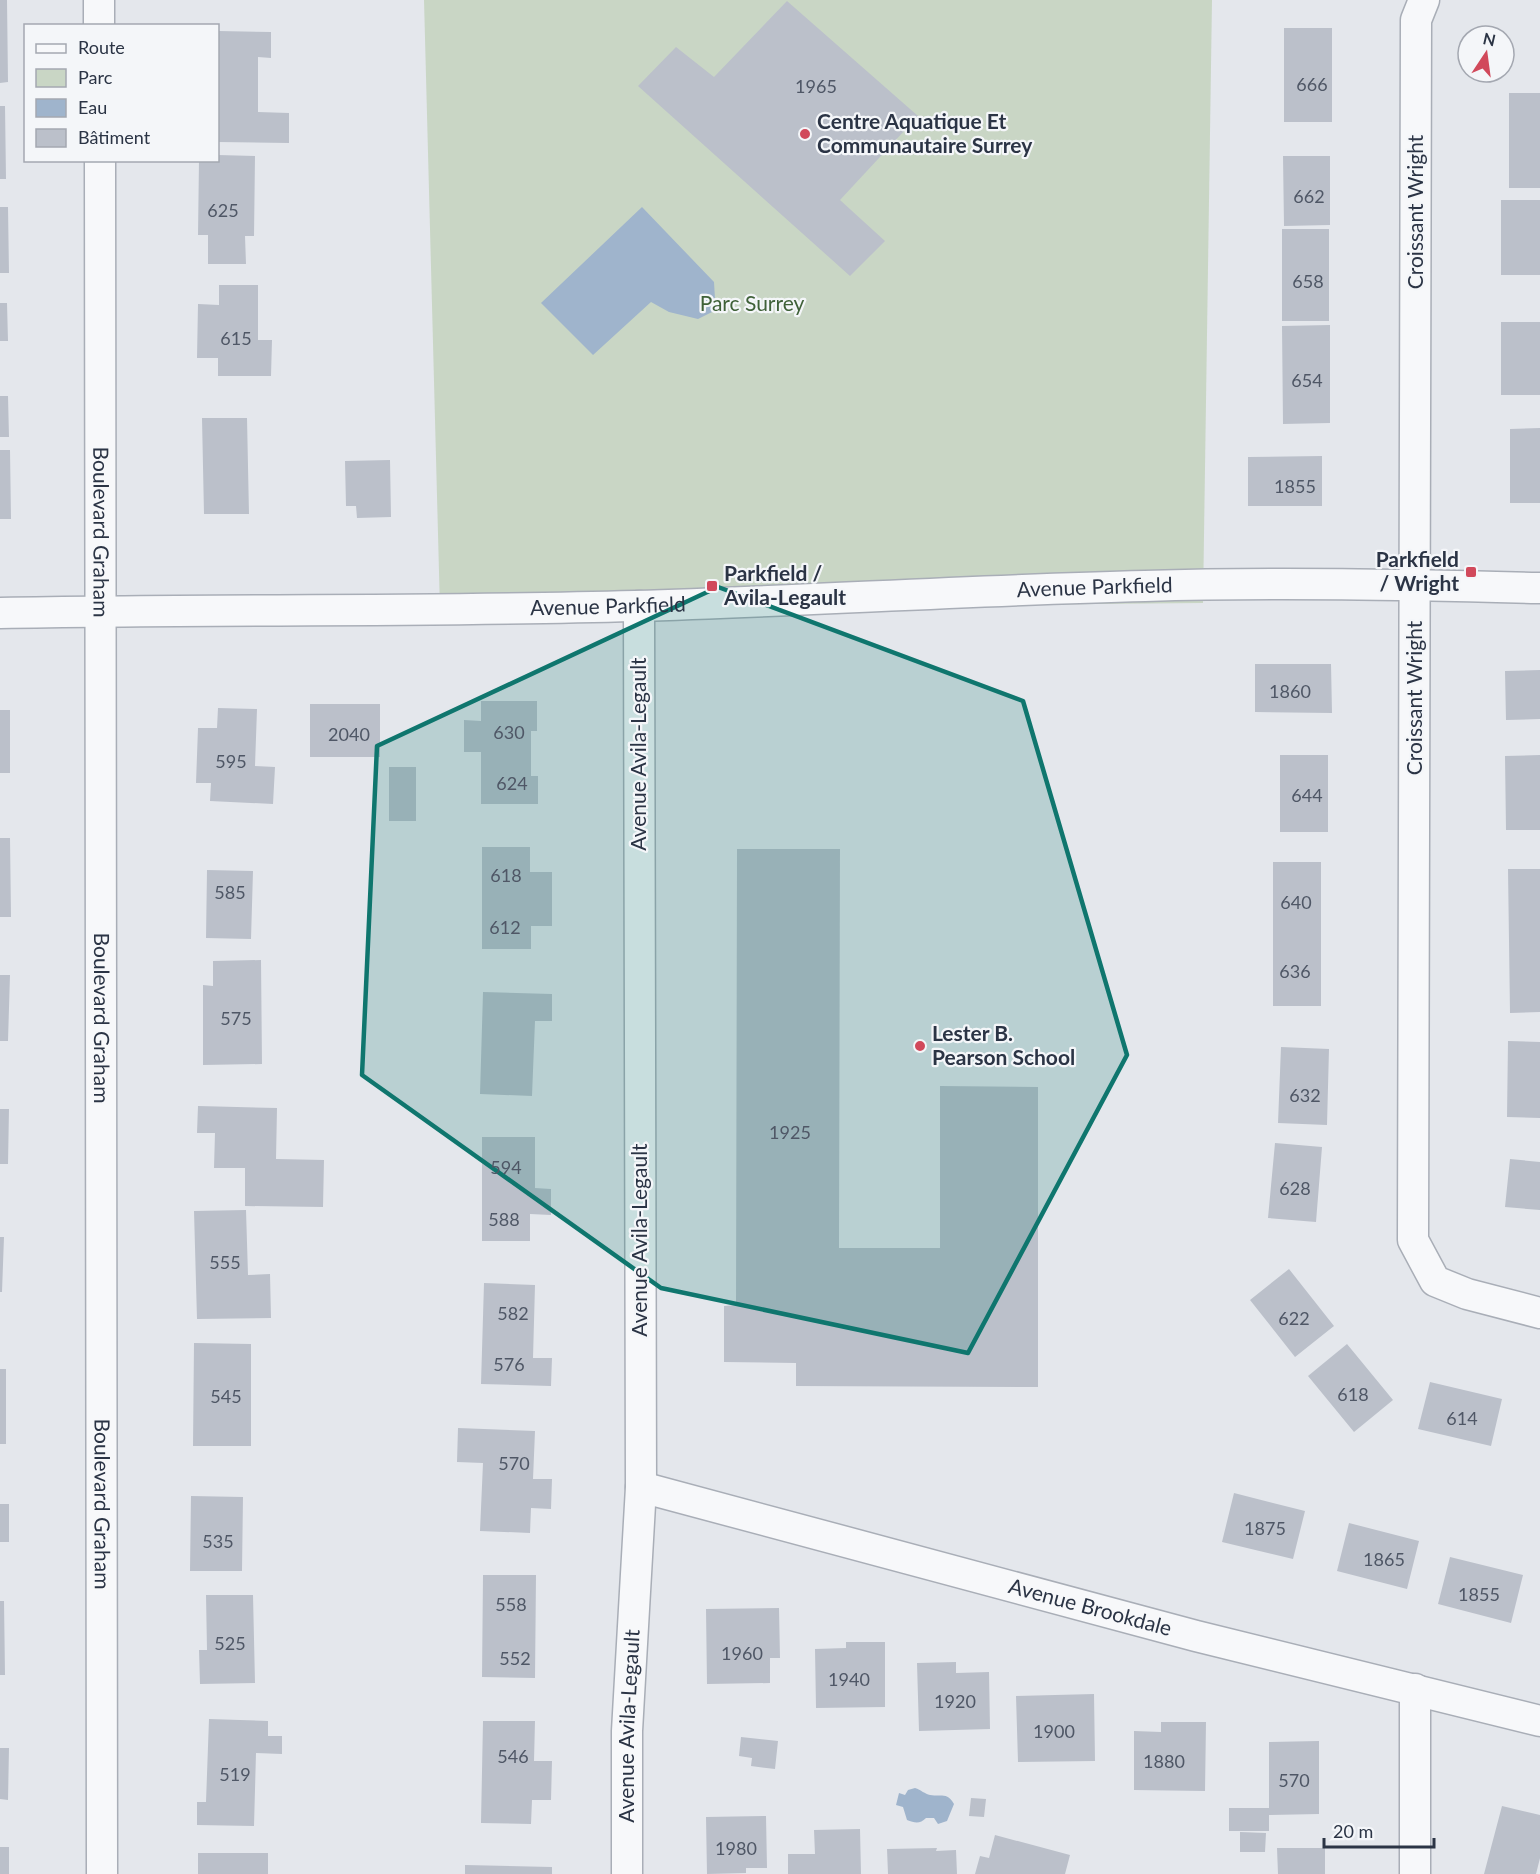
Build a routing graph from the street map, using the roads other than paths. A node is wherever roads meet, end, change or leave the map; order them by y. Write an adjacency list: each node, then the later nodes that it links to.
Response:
1 (99, 0): 3 (street)
2 (1424, 0): 5 (street, Croissant Wright)
3 (99, 24)
4 (100, 162): 8 (street, Boulevard Graham)
5 (1416, 585): 6 (street, Avenue Parkfield); 7 (street, Avenue Parkfield); 10 (street, Croissant Wright)
6 (1540, 588)
7 (639, 606): 8 (street, Avenue Parkfield); 11 (street, Avenue Avila-Legault)
8 (101, 610): 9 (street, Avenue Parkfield); 14 (street, Boulevard Graham)
9 (0, 613)
10 (1540, 1313)
11 (641, 1487): 12 (street, Avenue Brookdale); 15 (street, Avenue Avila-Legault)
12 (1415, 1689): 13 (street, Avenue Brookdale); 16 (street)
13 (1540, 1721)
14 (102, 1874)
15 (627, 1874)
16 (1415, 1874)

